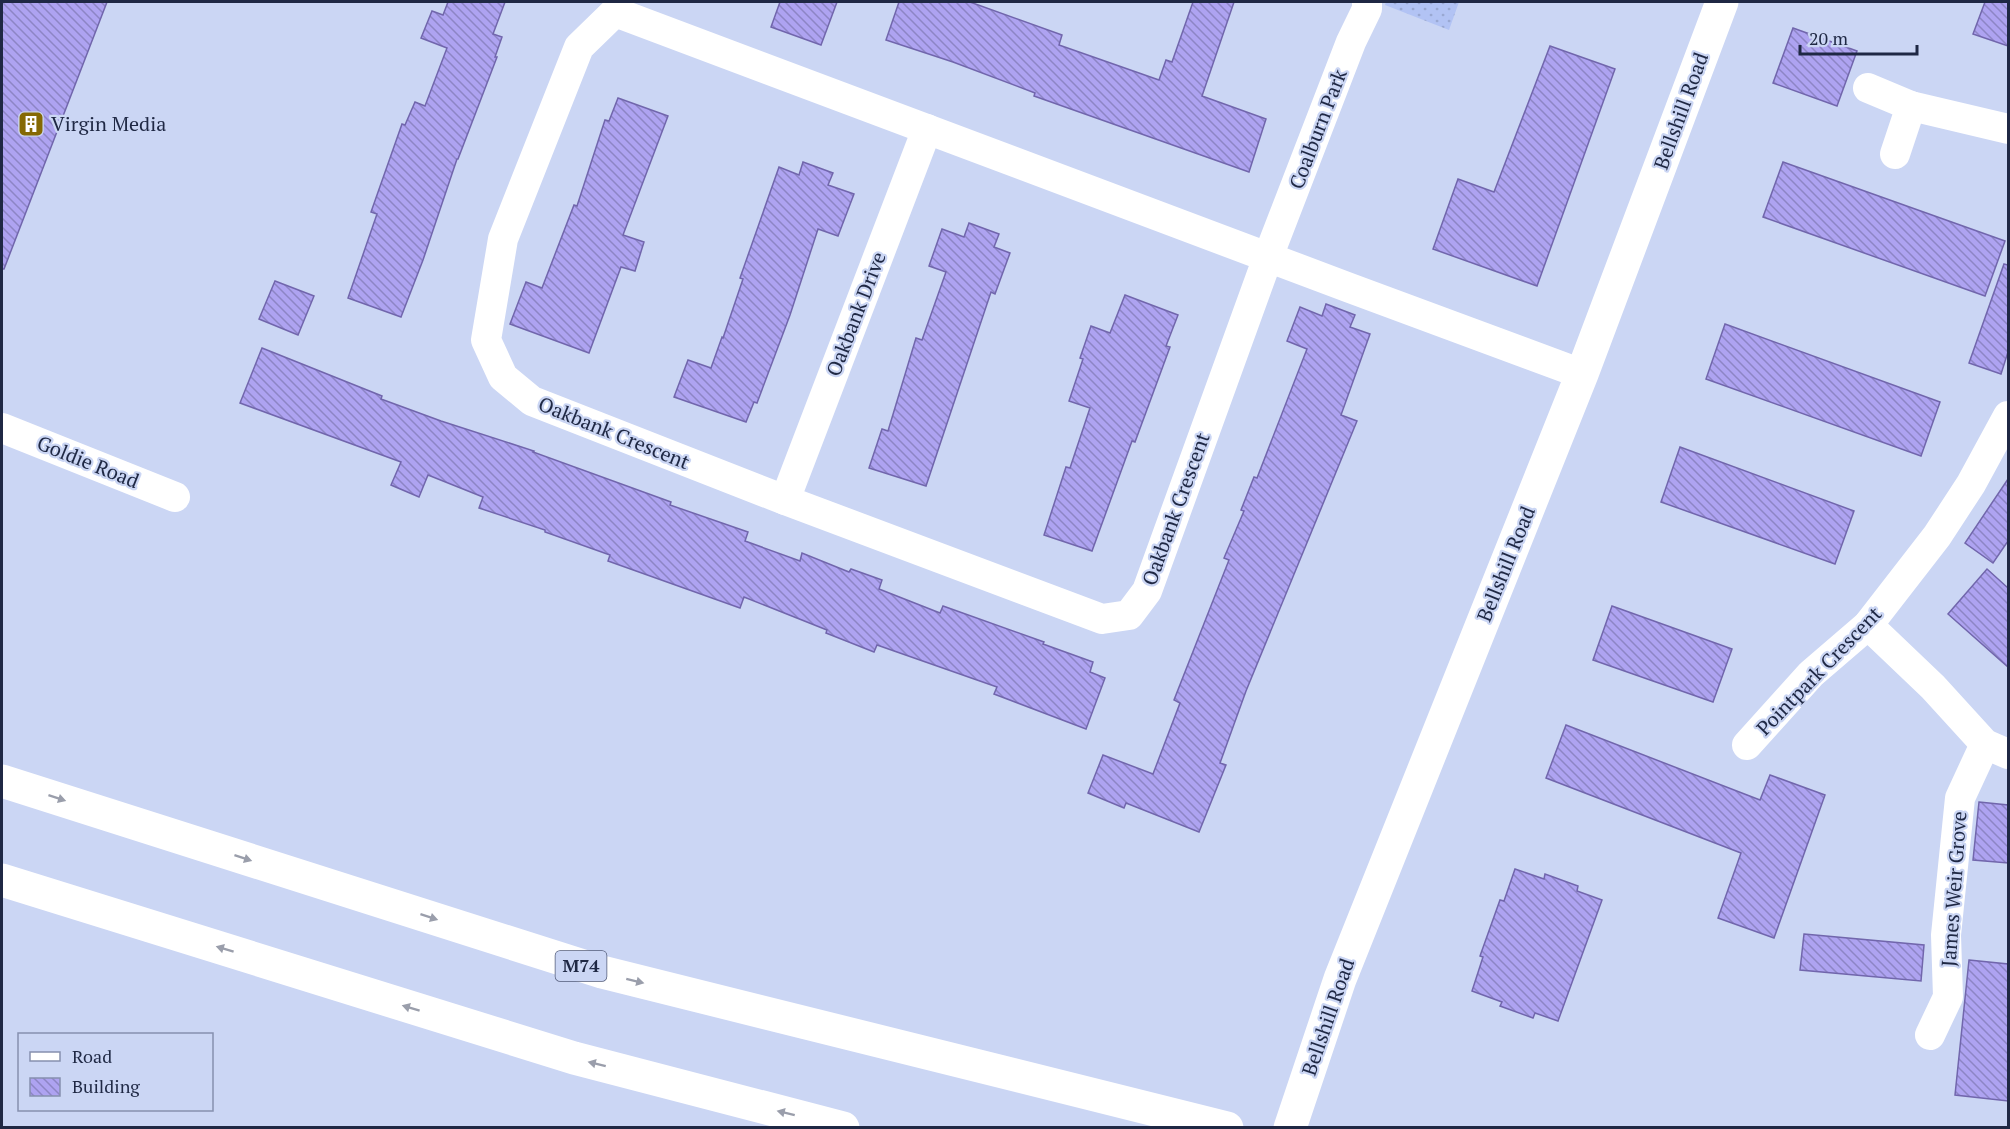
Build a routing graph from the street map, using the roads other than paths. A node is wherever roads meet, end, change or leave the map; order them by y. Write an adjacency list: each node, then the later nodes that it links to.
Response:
1 (1367, 2): 8 (street, Coalburn Park)
2 (1722, 2): 9 (main road, Bellshill Road)
3 (1868, 88): 4 (street)
4 (1911, 106): 6 (street); 7 (street)
5 (927, 129): 8 (street, Oakbank Crescent); 13 (street, Oakbank Drive); 13 (street, Oakbank Crescent)
6 (2008, 129)
7 (1895, 154)
8 (1268, 256): 9 (street, Oakbank Crescent); 13 (street, Oakbank Crescent)
9 (1582, 374): 22 (main road, Bellshill Road)
10 (2008, 416): 14 (street, Pointpark Crescent)
11 (2, 428): 12 (street, Goldie Road)
12 (175, 497)
13 (785, 500)
14 (1868, 625): 15 (street, Pointpark Crescent); 16 (street)
15 (1747, 745)
16 (1997, 749): 19 (street, James Weir Grove)
17 (2, 781): 21 (main road, M74, one-way to 21)
18 (2, 880): 20 (main road, one-way to 18)
19 (1930, 1035)
20 (843, 1128)
21 (1227, 1128)
22 (1290, 1128)

